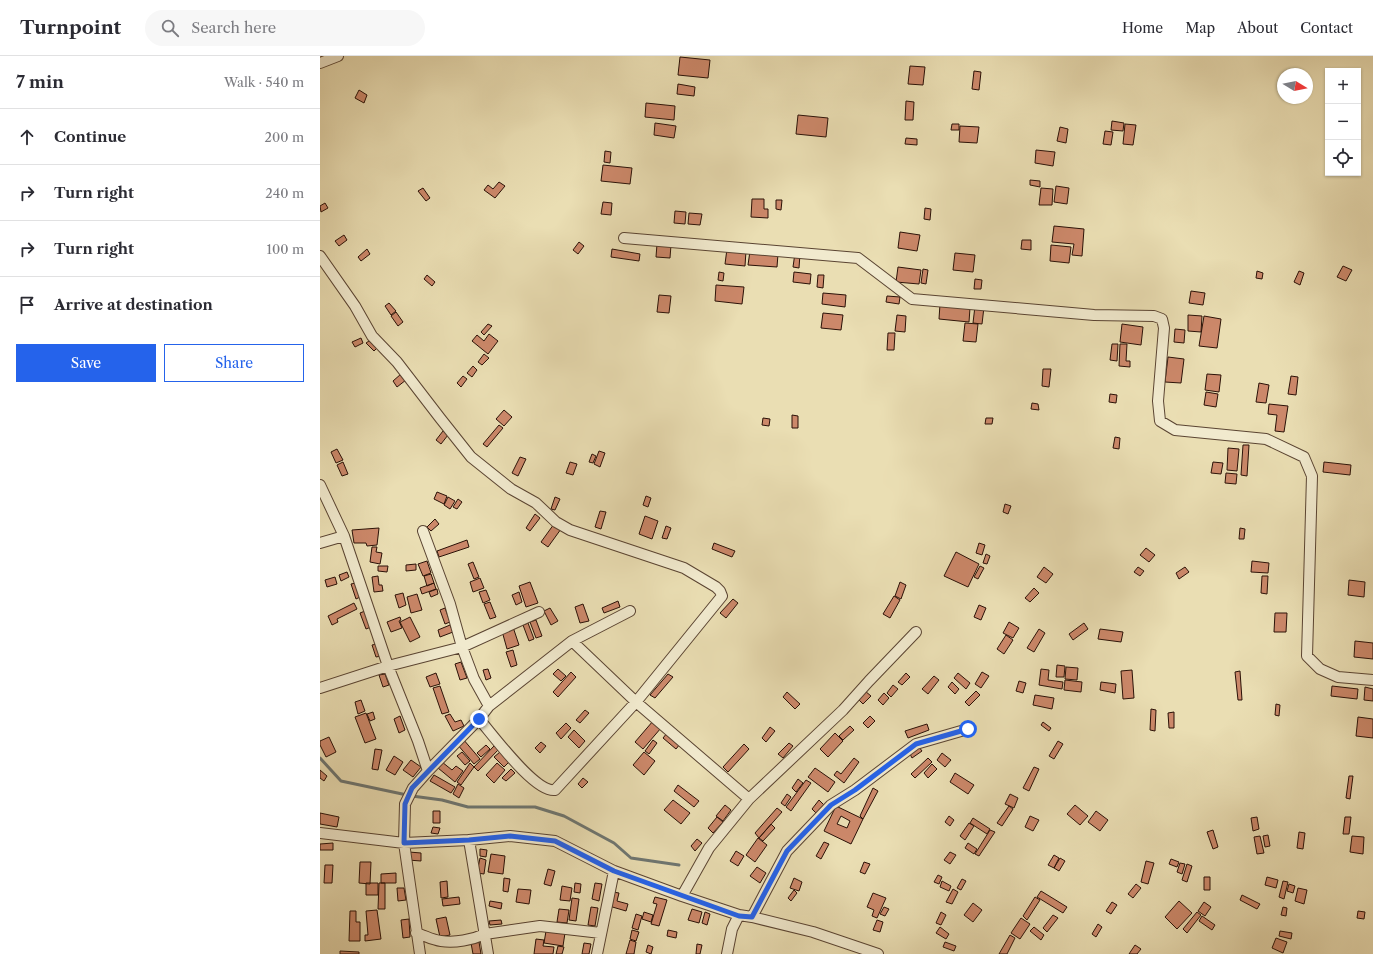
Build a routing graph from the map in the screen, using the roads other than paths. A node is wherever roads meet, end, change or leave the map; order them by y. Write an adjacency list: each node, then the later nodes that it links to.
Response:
1 (338, 56): 2 (street)
2 (320, 63)
3 (624, 238): 15 (street)
4 (320, 256): 17 (street)
5 (320, 485): 7 (street)
6 (423, 531): 13 (street)
7 (344, 536): 8 (street); 14 (street)
8 (320, 543)
9 (630, 611): 12 (street)
10 (539, 612): 13 (street)
11 (916, 632): 22 (street)
12 (572, 641): 17 (street); 18 (street)
13 (462, 647): 14 (street); 18 (street)
14 (388, 666): 16 (street); 21 (street)
15 (1373, 680)
16 (320, 688)
17 (636, 702): 19 (street); 22 (street)
18 (489, 706): 19 (street)
19 (479, 719): 21 (street)
20 (968, 729): 29 (street)
21 (428, 771): 25 (street)
22 (749, 799): 27 (street)
23 (320, 833): 25 (street)
24 (469, 840): 25 (street); 26 (street); 32 (street)
25 (404, 843): 30 (street)
26 (614, 871): 27 (street); 31 (street)
27 (682, 896): 28 (street)
28 (739, 916): 29 (street); 36 (street)
29 (752, 917): 37 (street)
30 (416, 933): 32 (street); 33 (street)
31 (601, 933): 32 (street); 35 (street)
32 (485, 934): 34 (street)
33 (420, 954)
34 (488, 954)
35 (597, 954)
36 (727, 954)
37 (878, 954)

